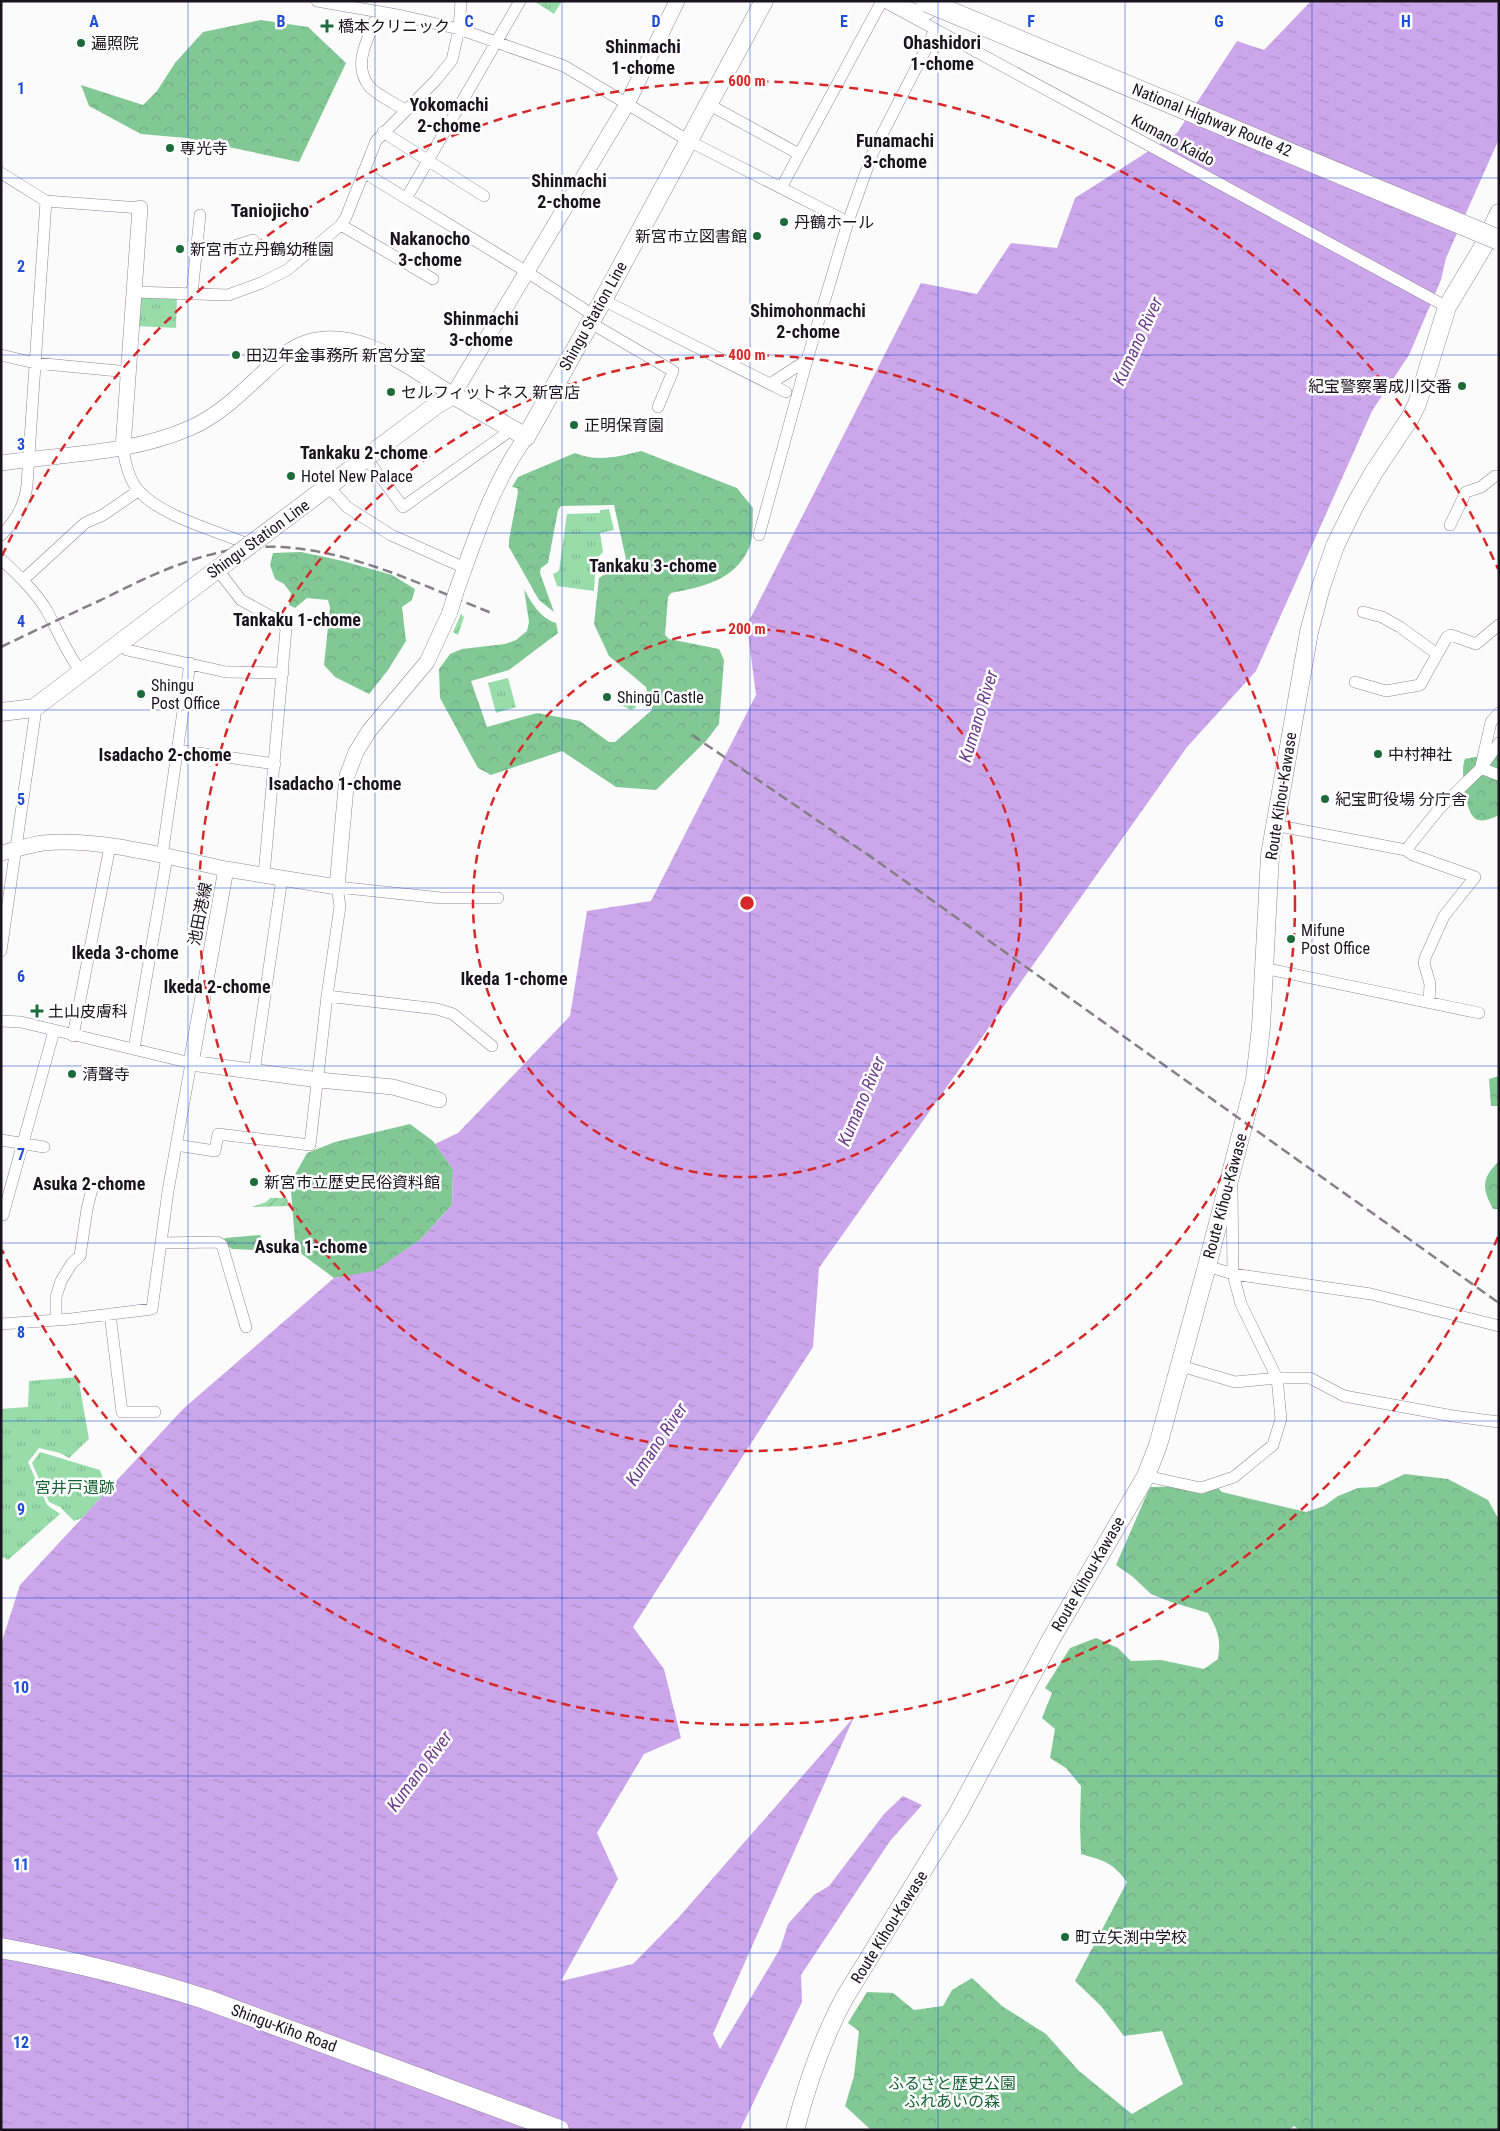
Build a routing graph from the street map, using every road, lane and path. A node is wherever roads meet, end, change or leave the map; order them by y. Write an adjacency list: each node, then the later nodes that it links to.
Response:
1 (317, 1): 8 (street)
2 (462, 1): 9 (street)
3 (520, 1): 11 (street)
4 (677, 1): 12 (street)
5 (764, 1): 13 (main road, Shingu Station Line)
6 (883, 1): 7 (street); 10 (street, Kumano Kaido); 17 (street)
7 (929, 2): 26 (highway, National Highway Route 42, bridge)
8 (379, 12): 9 (street); 14 (street)
9 (459, 29): 11 (street); 14 (street)
10 (936, 29): 29 (street); 40 (street, Kumano Kaido)
11 (496, 42): 12 (street); 18 (street)
12 (627, 104): 16 (street); 35 (street)
13 (708, 104): 16 (main road, Shingu Station Line); 17 (street)
14 (405, 110): 15 (street)
15 (383, 132): 18 (street); 19 (street)
16 (688, 141): 21 (street); 39 (main road, Shingu Station Line)
17 (799, 154): 21 (street)
18 (428, 160): 22 (street); 23 (street)
19 (363, 172): 23 (street); 30 (street)
20 (3, 178): 24 (street)
21 (781, 188): 29 (street)
22 (484, 196)
23 (407, 197): 35 (street)
24 (46, 201): 25 (street); 44 (street)
25 (140, 208): 37 (street)
26 (1424, 208): 31 (highway, bridge); 33 (highway, National Highway Route 42, bridge)
27 (1499, 213): 40 (main road, Route Kihou-Kawase)
28 (200, 215): 34 (street)
29 (848, 222): 43 (street)
30 (341, 225): 36 (street); 38 (street)
31 (1499, 233)
32 (253, 240): 34 (street)
33 (1499, 240)
34 (197, 246): 38 (street)
35 (527, 272): 41 (street); 48 (street)
36 (433, 279)
37 (134, 292): 38 (street); 45 (street)
38 (192, 294)
39 (603, 300): 41 (main road, Shingu Station Line); 46 (street)
40 (1443, 305): 82 (main road, Route Kihou-Kawase)
41 (591, 318): 49 (street); 50 (main road, Shingu Station Line)
42 (1, 355): 44 (street)
43 (807, 360): 46 (street); 60 (street)
44 (35, 363): 45 (street); 52 (street)
45 (129, 372): 51 (street)
46 (770, 384): 47 (street)
47 (786, 392)
48 (453, 395): 50 (main road); 51 (street); 53 (main road, Shingu Station Line)
49 (658, 407)
50 (520, 432): 53 (street); 63 (street)
51 (123, 448): 52 (street); 57 (street)
52 (28, 459): 54 (street); 59 (street)
53 (366, 459): 56 (main road, Shingu Station Line)
54 (1, 463)
55 (1499, 476): 58 (street)
56 (329, 487): 61 (main road, Shingu Station Line); 63 (street)
57 (138, 491): 61 (street); 65 (street)
58 (1450, 525)
59 (1, 535)
60 (759, 535)
61 (250, 545): 64 (main road, Shingu Station Line, bridge)
62 (1, 560): 65 (street)
63 (465, 568): 91 (street, bridge)
64 (216, 569): 68 (main road, Shingu Station Line); 72 (street)
65 (23, 580): 71 (street)
66 (1363, 612): 69 (street)
67 (1499, 625): 69 (street)
68 (121, 643): 70 (street); 71 (main road, Shingu Station Line)
69 (1438, 654): 73 (street)
70 (190, 663): 72 (street); 78 (street)
71 (81, 672): 74 (main road, Shingu Station Line)
72 (283, 673): 79 (street)
73 (1355, 682)
74 (34, 708): 75 (main road); 84 (street)
75 (1, 712)
76 (1499, 713): 80 (street)
77 (1499, 744): 80 (street)
78 (177, 750): 79 (street); 87 (street)
79 (275, 764): 89 (street)
80 (1481, 768): 81 (street); 85 (street)
81 (1499, 775)
82 (1274, 825): 85 (street); 94 (main road, Route Kihou-Kawase)
83 (110, 846): 84 (street, 池田港線); 87 (street, 池田港線); 100 (street)
84 (16, 850): 86 (street, 池田港線); 93 (street)
85 (1406, 850): 96 (street)
86 (1, 853)
87 (164, 856): 88 (street, 池田港線); 102 (street)
88 (226, 869): 89 (street); 103 (street, 池田港線)
89 (264, 875): 90 (street)
90 (282, 878): 91 (street); 104 (street)
91 (337, 887): 92 (street); 95 (street)
92 (498, 898)
93 (1, 950)
94 (1264, 968): 96 (street); 111 (main road, Route Kihou-Kawase)
95 (327, 996): 101 (street); 105 (street)
96 (1429, 1002): 97 (street)
97 (1479, 1013)
98 (1, 1021): 99 (street)
99 (54, 1031): 100 (street); 108 (street)
100 (73, 1036): 102 (street)
101 (492, 1046)
102 (134, 1049): 103 (street)
103 (191, 1063): 104 (street); 109 (street)
104 (254, 1072): 105 (street)
105 (319, 1080): 106 (street); 109 (street)
106 (439, 1100)
107 (1, 1140): 108 (street)
108 (23, 1143): 110 (street); 113 (street)
109 (176, 1145): 114 (street)
110 (44, 1147)
111 (1232, 1163): 115 (main road, Route Kihou-Kawase); 116 (street)
112 (92, 1189): 118 (street)
113 (3, 1215)
114 (161, 1242): 117 (street); 121 (street)
115 (1207, 1266): 116 (street); 122 (main road, Route Kihou-Kawase)
116 (1233, 1274): 120 (street); 123 (street)
117 (110, 1314): 118 (street); 124 (street)
118 (56, 1320): 119 (street)
119 (1, 1324)
120 (1499, 1326)
121 (246, 1327)
122 (1180, 1366): 123 (street); 126 (main road, Route Kihou-Kawase)
123 (1277, 1378): 125 (street); 126 (street)
124 (155, 1412)
125 (1499, 1422)
126 (1146, 1476): 129 (main road, Route Kihou-Kawase)
127 (1, 1948): 131 (highway, Shingu-Kiho Road)
128 (1, 1957): 130 (highway, Shingu-Kiho Road)
129 (798, 2129)
130 (536, 2130)
131 (559, 2130)

